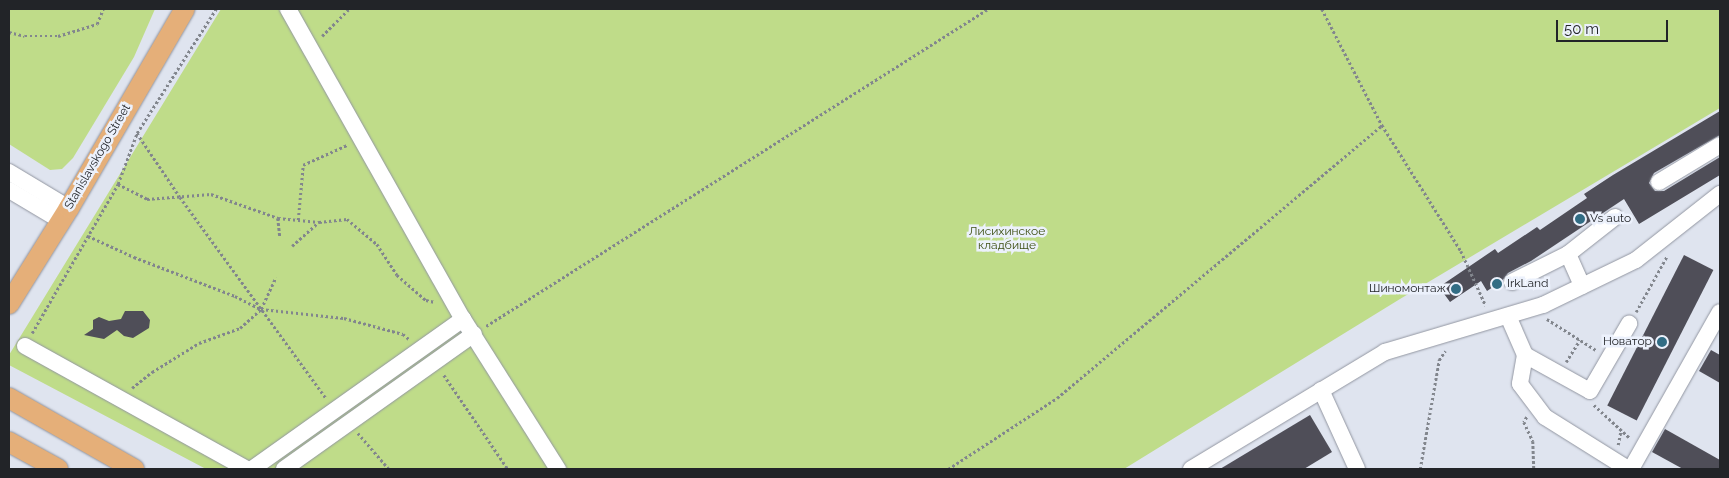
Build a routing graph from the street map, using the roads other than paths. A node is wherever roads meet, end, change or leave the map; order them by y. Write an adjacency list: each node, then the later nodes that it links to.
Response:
1 (185, 9): 8 (main road, Stanislavskogo Street)
2 (288, 9): 14 (street)
3 (1720, 146): 5 (street)
4 (9, 172): 8 (street)
5 (1659, 182)
6 (9, 190): 8 (street)
7 (1720, 194): 12 (street)
8 (65, 214): 13 (main road, Stanislavskogo Street)
9 (1615, 216): 10 (street)
10 (1568, 254): 11 (street); 12 (street)
11 (1512, 282)
12 (1582, 286): 16 (street)
13 (9, 304)
14 (460, 312): 19 (street); 28 (street)
15 (1720, 312): 18 (street)
16 (1500, 318): 21 (street); 22 (street)
17 (1629, 324): 21 (street)
18 (1716, 329): 33 (street)
19 (474, 334): 29 (street); 30 (street)
20 (25, 346): 27 (street)
21 (1525, 355): 33 (street)
22 (1321, 390): 31 (street); 32 (street)
23 (9, 398): 26 (main road)
24 (9, 442): 25 (main road)
25 (58, 469)
26 (134, 469)
27 (247, 469)
28 (252, 469)
29 (284, 469)
30 (558, 469)
31 (1191, 469)
32 (1357, 469)
33 (1630, 469)

